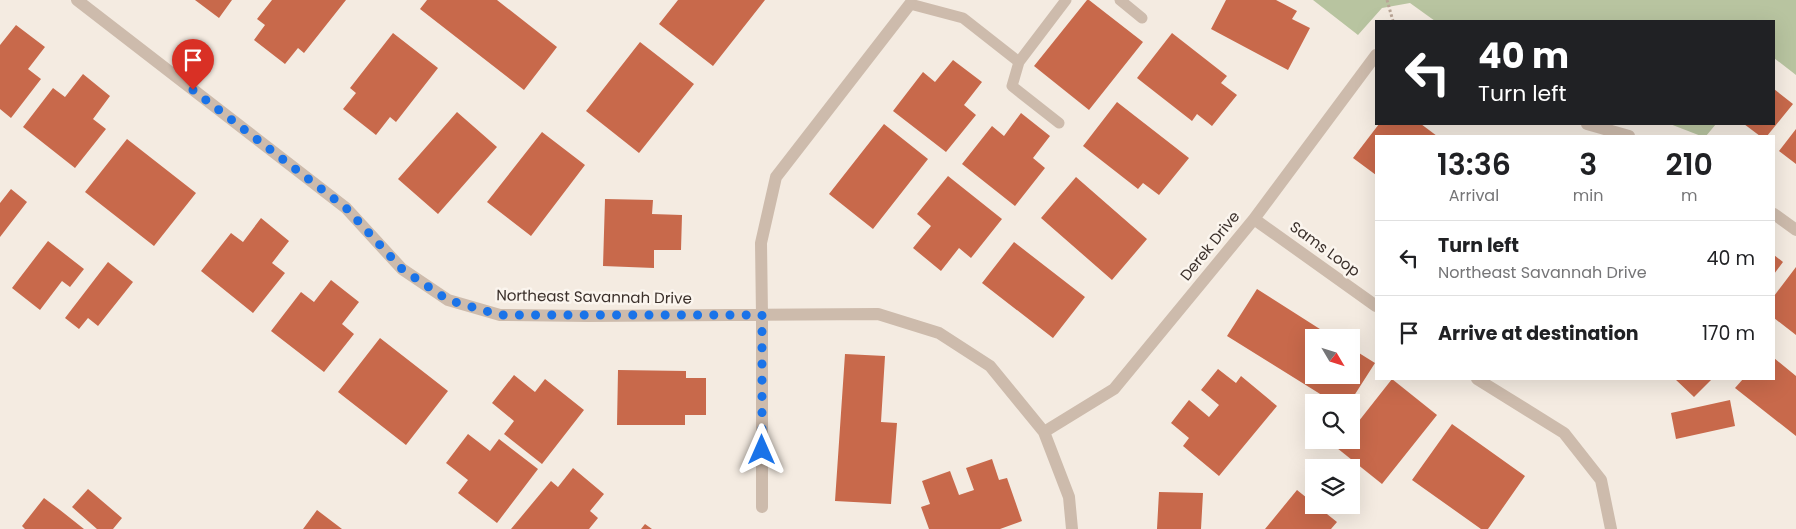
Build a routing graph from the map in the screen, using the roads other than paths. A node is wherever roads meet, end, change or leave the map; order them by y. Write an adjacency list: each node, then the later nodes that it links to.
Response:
1 (77, 0): 15 (street, Northeast Savannah Drive)
2 (1066, 0): 7 (lane)
3 (1120, 0): 5 (lane)
4 (911, 1): 7 (lane); 15 (street)
5 (1142, 18)
6 (1375, 56): 12 (street, Derek Drive)
7 (1019, 62): 8 (lane)
8 (1059, 123)
9 (1590, 125): 10 (street)
10 (1626, 135)
11 (1775, 215): 13 (street)
12 (1254, 219): 14 (street, Sams Loop); 17 (street, Derek Drive)
13 (1796, 230)
14 (1375, 305)
15 (762, 315): 17 (street, Northeast Savannah Drive); 18 (street)
16 (1479, 380): 20 (street)
17 (1044, 432): 19 (street, Northeast Savannah Drive)
18 (762, 507)
19 (1072, 529)
20 (1612, 529)

